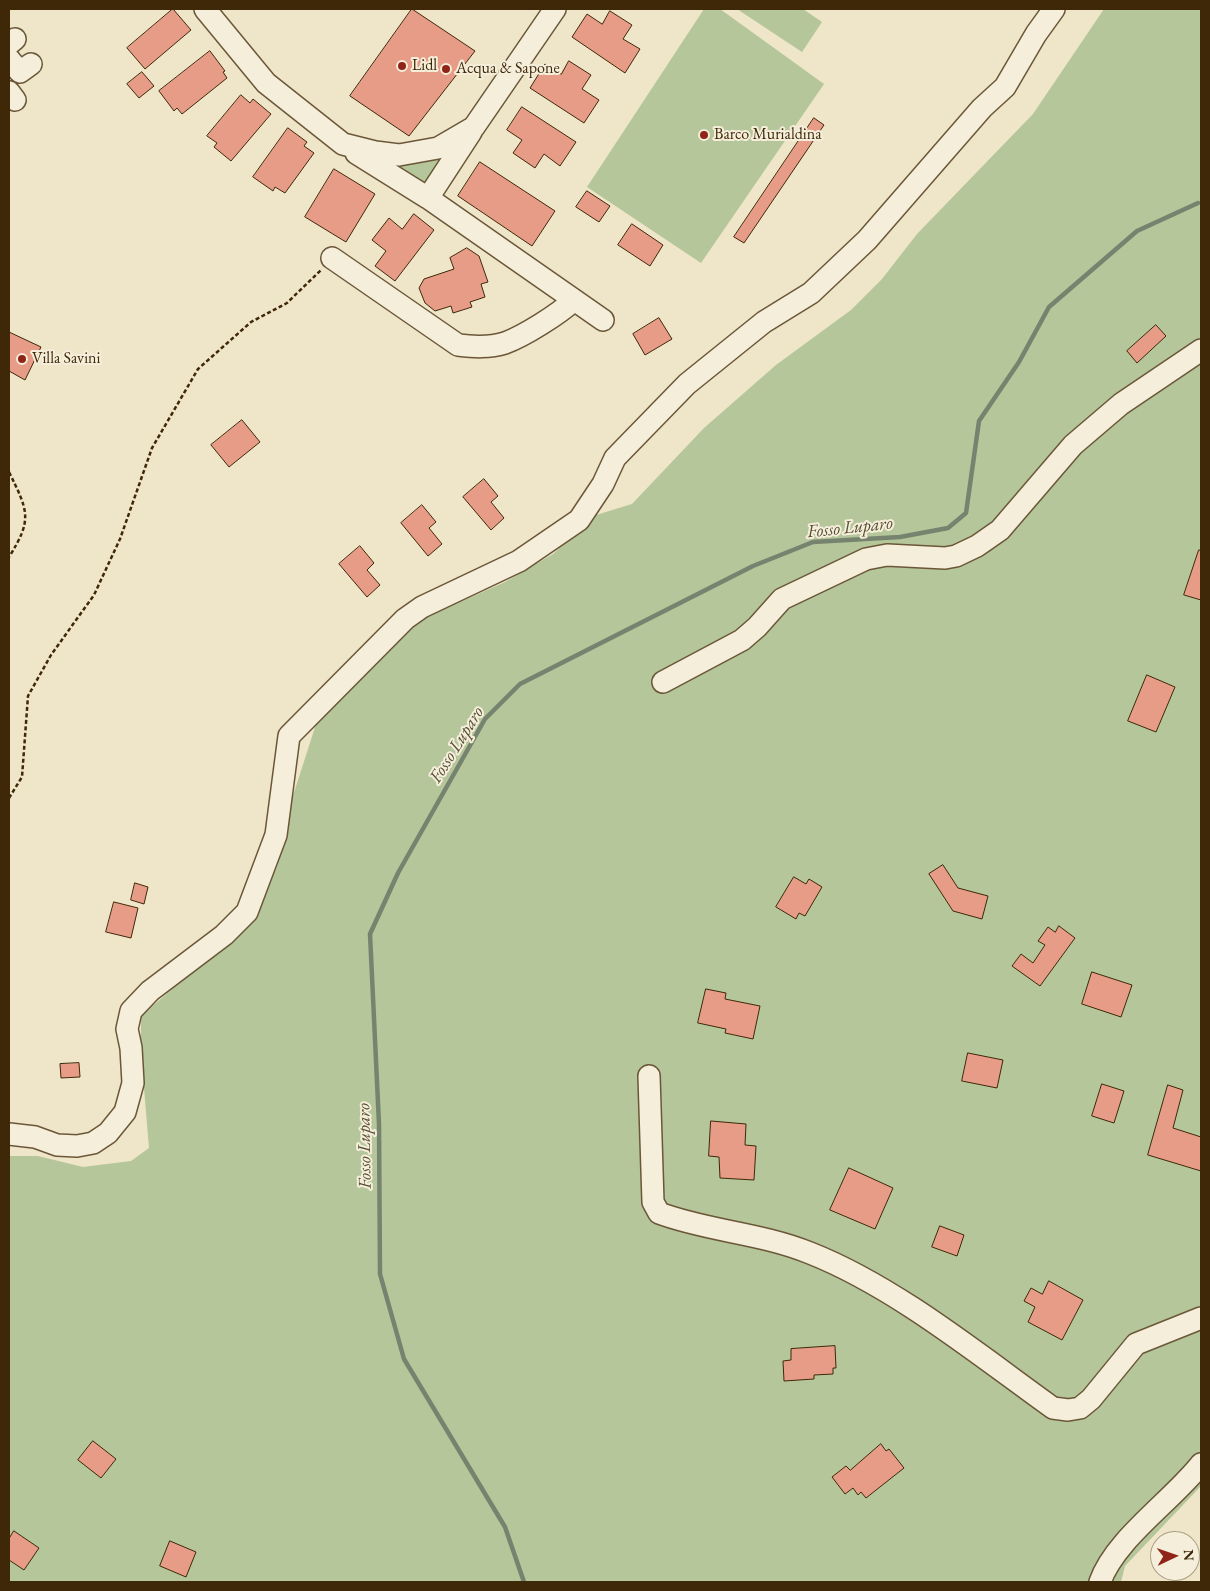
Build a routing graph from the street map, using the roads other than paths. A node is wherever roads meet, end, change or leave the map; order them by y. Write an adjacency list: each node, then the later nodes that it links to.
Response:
1 (205, 9): 7 (street)
2 (556, 9): 6 (street)
3 (1054, 9): 15 (street)
4 (11, 47): 5 (street)
5 (31, 64)
6 (474, 127): 7 (street); 8 (street)
7 (343, 144): 8 (street)
8 (428, 198): 10 (street)
9 (332, 258): 10 (street)
10 (574, 300): 11 (street)
11 (603, 320)
12 (1201, 350): 13 (street)
13 (663, 682)
14 (649, 1076): 16 (street)
15 (9, 1134)
16 (1201, 1318)
17 (1201, 1464): 18 (street)
18 (1100, 1582)

